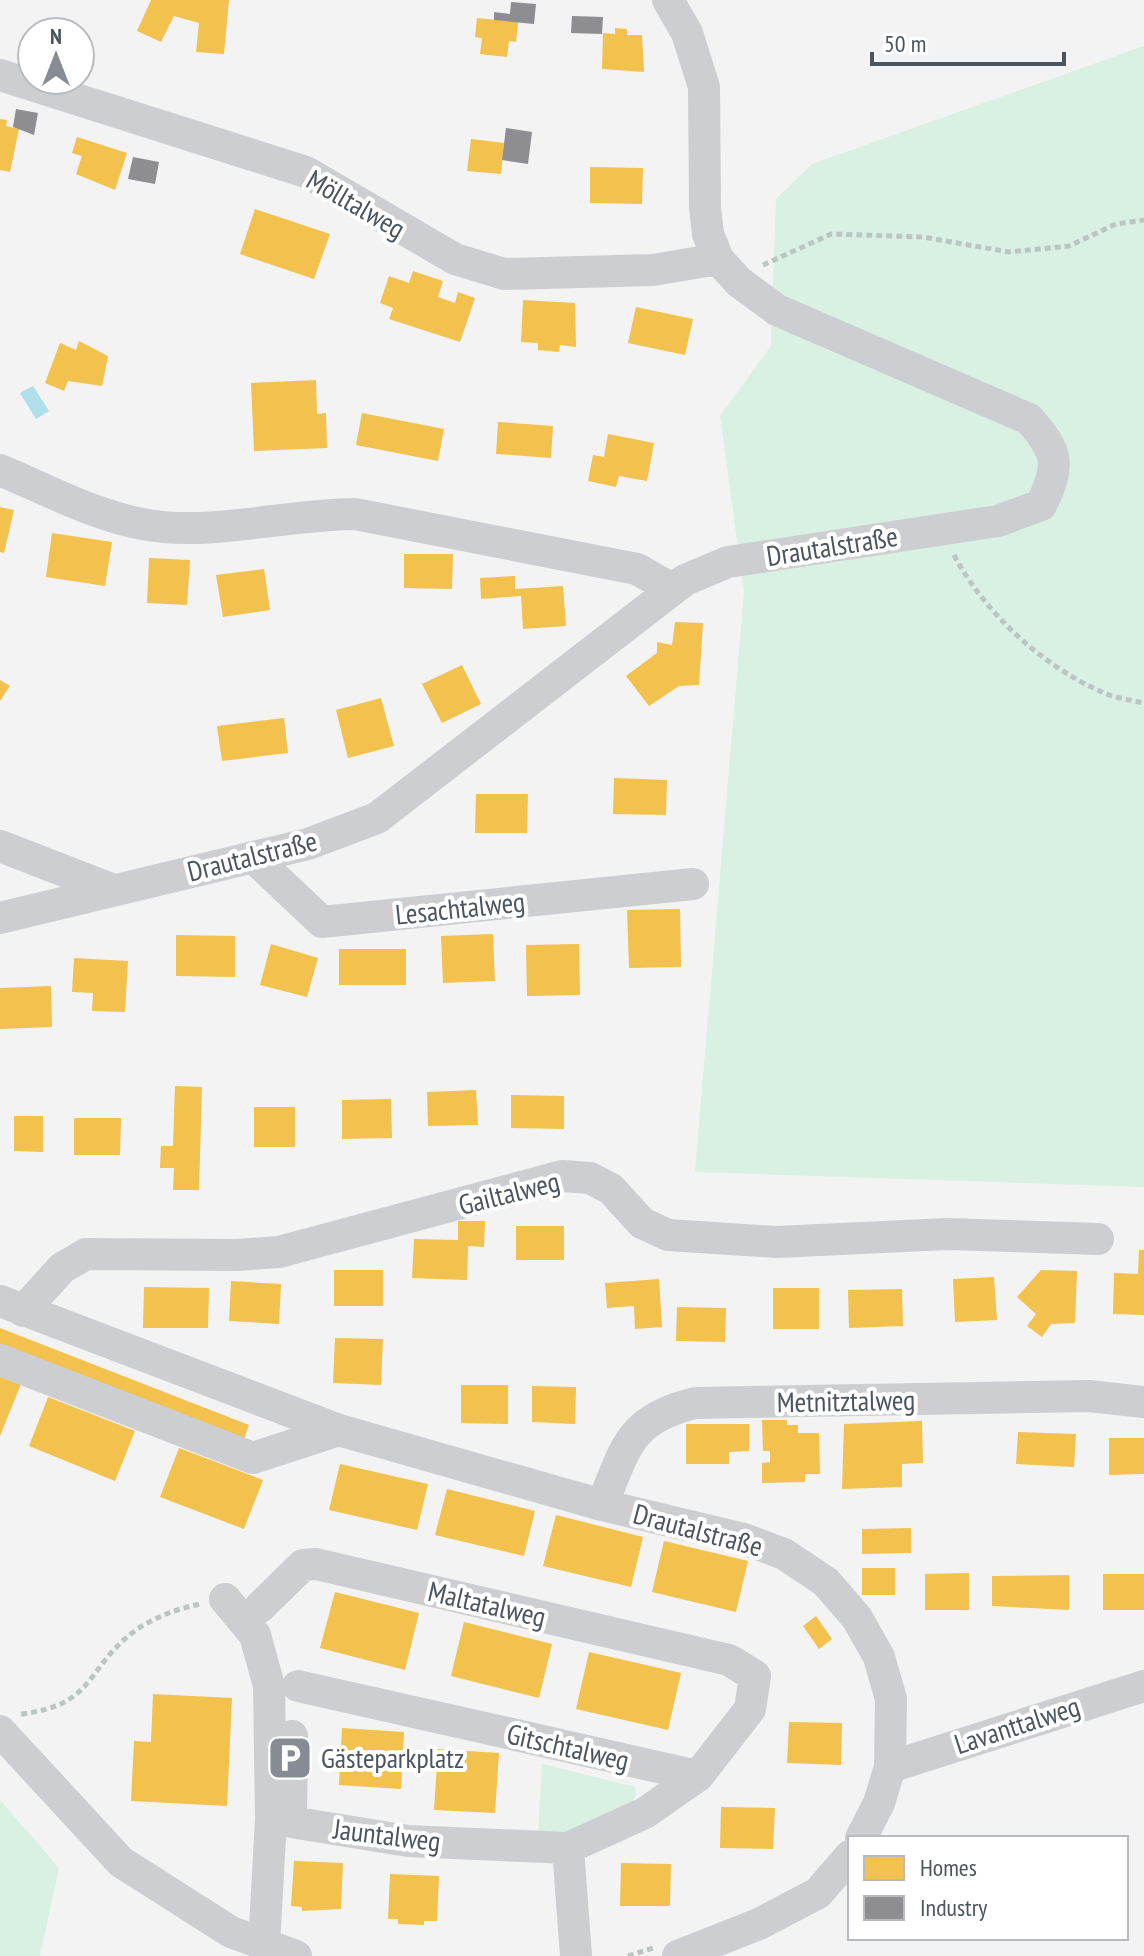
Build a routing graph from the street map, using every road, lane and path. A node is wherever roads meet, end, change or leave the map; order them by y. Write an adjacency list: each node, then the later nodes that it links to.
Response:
1 (662, 0): 2 (street)
2 (669, 0): 5 (street)
3 (0, 75): 5 (street, Mölltalweg)
4 (1144, 220): 5 (path)
5 (729, 271): 7 (street, Drautalstraße)
6 (0, 470): 8 (street)
7 (958, 527): 8 (street, Drautalstraße); 9 (path)
8 (672, 589): 11 (street, Drautalstraße)
9 (1144, 703)
10 (0, 846): 13 (street)
11 (253, 857): 12 (street, Lesachtalweg); 13 (street, Drautalstraße)
12 (693, 884)
13 (111, 889): 14 (street, Drautalstraße)
14 (0, 918)
15 (1098, 1239): 16 (street, Gailtalweg)
16 (11, 1306): 19 (street, Drautalstraße)
17 (0, 1360): 19 (street)
18 (1144, 1402): 20 (street, Metnitztalweg)
19 (339, 1430): 20 (street, Drautalstraße)
20 (602, 1505): 27 (street, Drautalstraße)
21 (225, 1599): 25 (path); 32 (street)
22 (260, 1607): 28 (street, Maltatalweg)
23 (298, 1686): 28 (street, Gitschtalweg)
24 (1144, 1686): 27 (street, Lavanttalweg)
25 (7, 1723): 32 (street)
26 (292, 1736): 30 (street, Jauntalweg)
27 (890, 1767): 29 (street, Drautalstraße)
28 (698, 1776): 30 (street)
29 (862, 1836)
30 (568, 1848): 34 (street)
31 (848, 1858): 35 (street)
32 (264, 1946): 33 (street)
33 (296, 1956)
34 (576, 1956)
35 (678, 1956)

